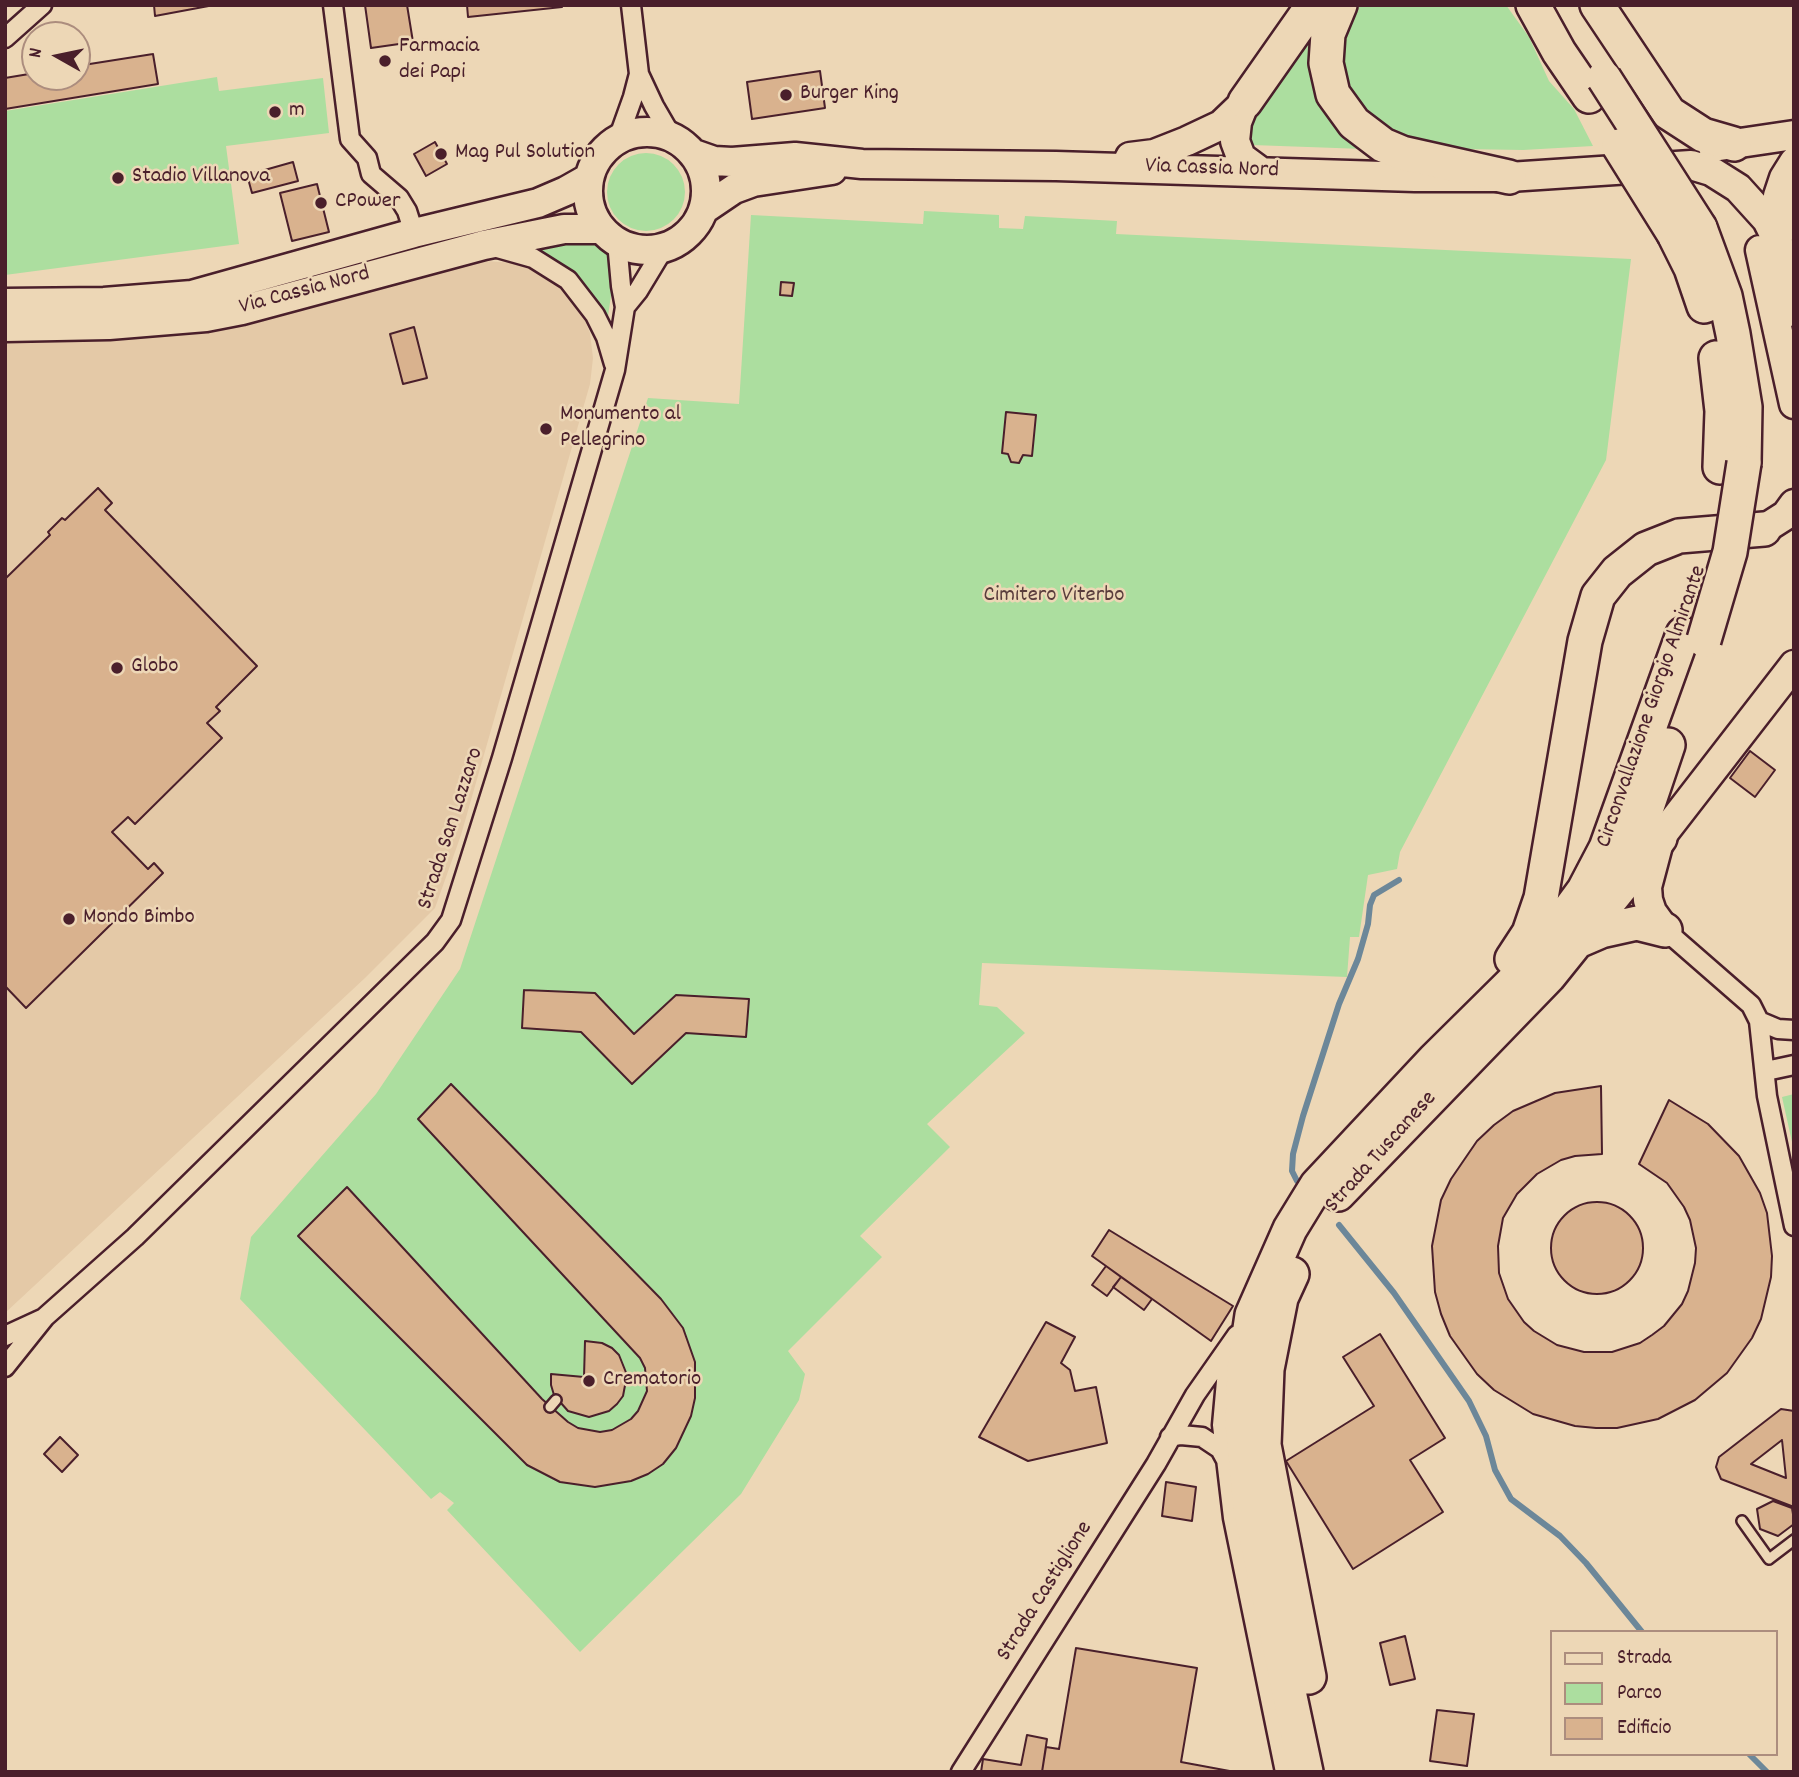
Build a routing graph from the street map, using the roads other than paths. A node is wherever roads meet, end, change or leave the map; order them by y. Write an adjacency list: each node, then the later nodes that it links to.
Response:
1 (42, 5): 10 (street)
2 (333, 5): 29 (street)
3 (631, 5): 12 (street)
4 (1312, 5): 14 (highway)
5 (1340, 5): 25 (highway)
6 (1520, 5): 11 (highway)
7 (1533, 5): 11 (highway, Circonvallazione Giorgio Almirante)
8 (1558, 5): 13 (highway, Circonvallazione Giorgio Almirante)
9 (1597, 5): 18 (highway)
10 (5, 38)
11 (1559, 52): 13 (highway, Circonvallazione Giorgio Almirante)
12 (639, 74): 16 (street); 17 (street)
13 (1597, 87): 42 (highway, Circonvallazione Giorgio Almirante, bridge)
14 (1245, 102): 22 (main road); 23 (main road)
15 (1788, 131): 18 (main road, Via Cassia Nord)
16 (672, 137): 17 (main road); 19 (main road, Via Cassia Nord)
17 (618, 139): 26 (main road)
18 (1734, 144): 24 (main road, Via Cassia Nord)
19 (694, 155): 21 (main road, Via Cassia Nord); 28 (main road)
20 (1794, 162): 31 (main road)
21 (862, 164): 22 (main road, Via Cassia Nord); 28 (main road, Via Cassia Nord)
22 (1056, 166): 23 (main road, Via Cassia Nord)
23 (1260, 171): 25 (main road, Via Cassia Nord)
24 (1562, 173): 25 (main road, Via Cassia Nord); 27 (main road, Via Cassia Nord)
25 (1509, 177)
26 (589, 178): 29 (main road, Via Cassia Nord); 30 (main road)
27 (1738, 188): 31 (main road, Via Cassia Nord); 39 (main road)
28 (703, 210): 33 (main road, Via Cassia Nord)
29 (414, 233): 34 (main road, Via Cassia Nord)
30 (609, 235): 32 (main road, Via Cassia Nord); 33 (main road, Via Cassia Nord); 35 (street, Strada San Lazzaro)
31 (1778, 242): 36 (main road, Via Cassia Nord)
32 (484, 245): 37 (main road, Via Cassia Nord); 38 (street)
33 (664, 248): 35 (street, Strada San Lazzaro)
34 (5, 303)
35 (625, 307): 38 (street, Strada San Lazzaro)
36 (1794, 312)
37 (5, 327)
38 (615, 370): 54 (street, Strada San Lazzaro)
39 (1794, 404)
40 (1794, 504): 41 (main road)
41 (1779, 532): 50 (highway)
42 (1693, 637): 45 (highway, Circonvallazione Giorgio Almirante); 50 (highway, Circonvallazione Giorgio Almirante)
43 (1794, 665): 44 (main road)
44 (1660, 838): 45 (highway); 46 (main road)
45 (1600, 914): 47 (highway, Strada Tuscanese)
46 (1665, 930): 47 (highway); 48 (street)
47 (1580, 940): 66 (highway, Strada Tuscanese)
48 (1759, 1021): 49 (street); 52 (street)
49 (1794, 1030)
50 (1434, 1060): 55 (highway, Strada Tuscanese)
51 (1794, 1065): 52 (street)
52 (1766, 1071): 53 (street)
53 (1794, 1226)
54 (45, 1318): 56 (street, Strada San Lazzaro); 57 (street, Strada San Lazzaro)
55 (1245, 1325): 58 (highway, Strada Tuscanese); 59 (street, Strada Castiglione)
56 (5, 1336)
57 (5, 1367)
58 (1237, 1374): 60 (street, Strada Tuscanese); 65 (highway, Strada Tuscanese)
59 (1170, 1437): 60 (street); 63 (street, Strada Castiglione)
60 (1226, 1460): 64 (street, Strada Tuscanese)
61 (1742, 1521): 62 (lane)
62 (1794, 1541)
63 (961, 1772)
64 (1285, 1772)
65 (1306, 1772)
66 (1327, 1772)

